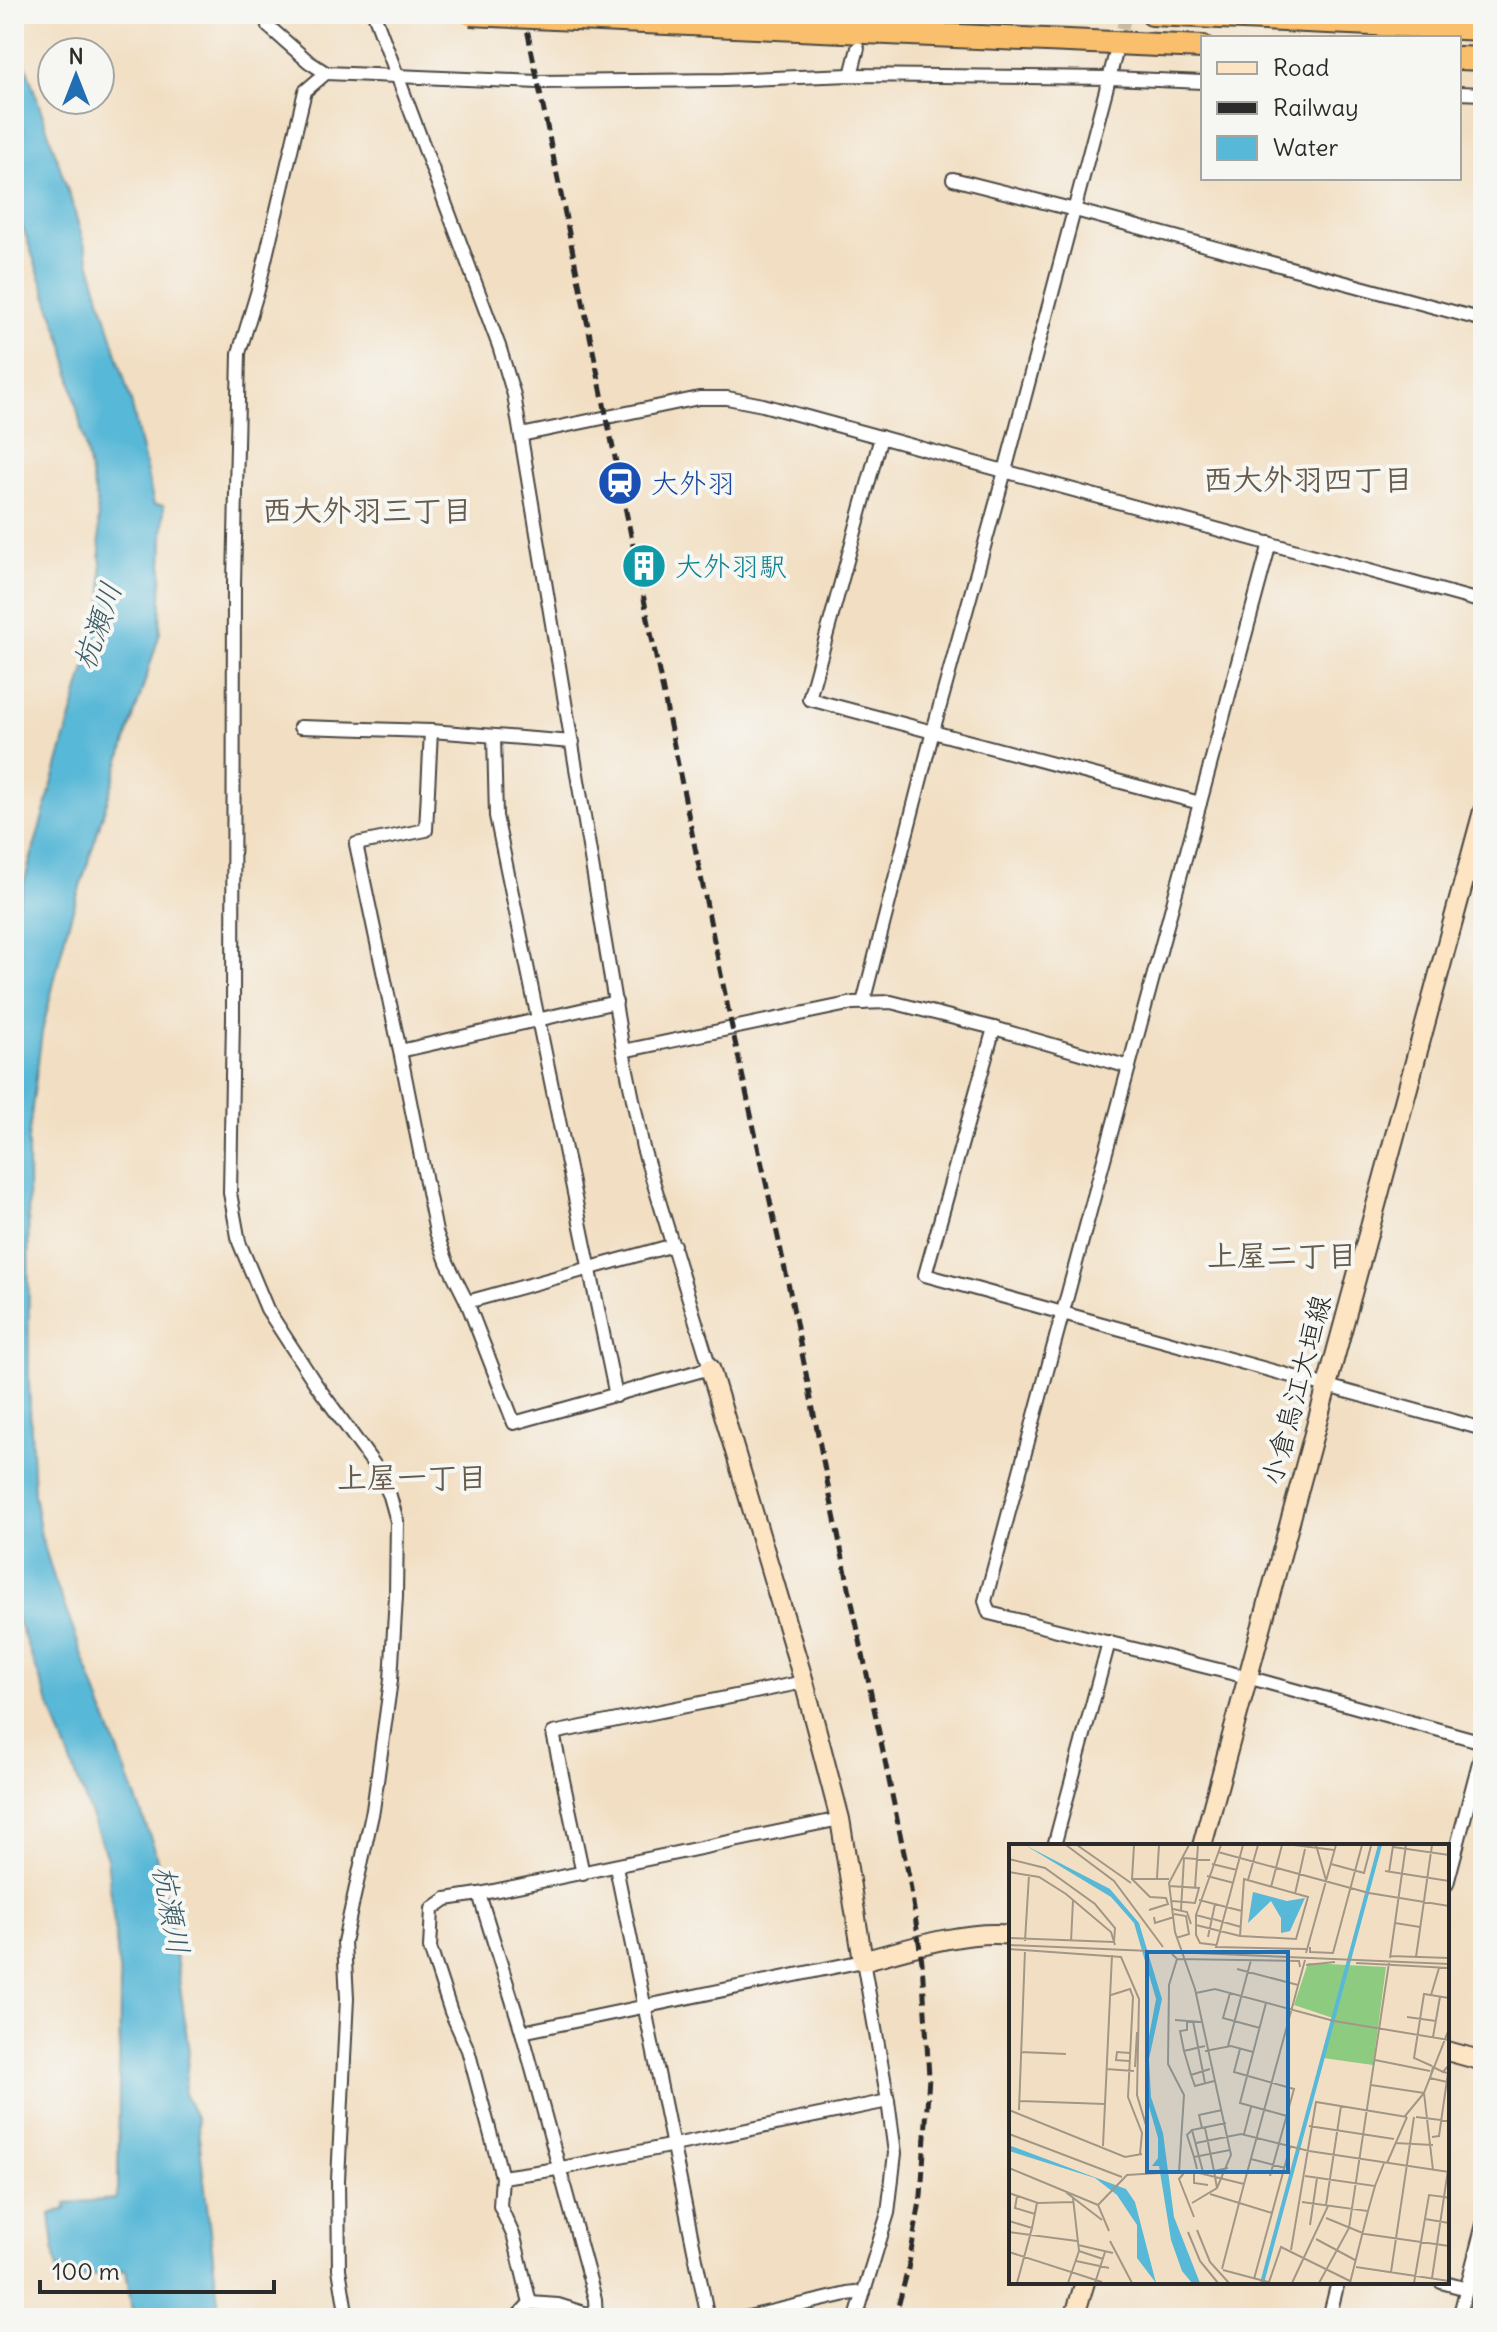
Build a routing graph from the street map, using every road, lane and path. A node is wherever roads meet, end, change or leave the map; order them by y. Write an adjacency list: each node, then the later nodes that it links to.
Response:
1 (374, 14): 13 (street)
2 (470, 14): 6 (highway, bridge)
3 (1152, 14): 5 (highway)
4 (268, 26): 11 (street)
5 (1483, 29)
6 (1201, 47)
7 (858, 48): 12 (street)
8 (1115, 56): 14 (street)
9 (1461, 58): 10 (highway)
10 (1483, 59)
11 (326, 73): 13 (street); 78 (street)
12 (851, 75): 13 (street); 14 (street)
13 (398, 76): 21 (street)
14 (1111, 78): 15 (street); 19 (street)
15 (1201, 82)
16 (1461, 93): 17 (street)
17 (1483, 94)
18 (953, 179): 19 (street)
19 (1075, 210): 20 (street); 23 (street)
20 (1483, 320)
21 (521, 435): 22 (street); 30 (street)
22 (881, 437): 23 (street); 28 (street)
23 (1005, 471): 24 (street); 28 (street)
24 (1270, 543): 25 (street); 31 (street)
25 (1483, 602)
26 (300, 727): 27 (street)
27 (431, 731): 29 (street); 37 (street)
28 (933, 731): 31 (street); 34 (street)
29 (494, 737): 30 (street); 35 (street)
30 (573, 742): 33 (street)
31 (1200, 803): 39 (street)
32 (1483, 811): 45 (main road, 小倉烏江大垣線)
33 (616, 1002): 35 (street); 38 (street)
34 (863, 1003): 36 (street); 38 (street)
35 (539, 1019): 37 (street); 41 (street)
36 (994, 1028): 39 (street); 43 (street)
37 (400, 1051): 42 (street)
38 (623, 1051): 40 (street)
39 (1129, 1067): 43 (street)
40 (674, 1245): 41 (street); 44 (street)
41 (591, 1267): 42 (street); 46 (street)
42 (467, 1302): 46 (street)
43 (1063, 1315): 45 (street); 48 (street)
44 (710, 1368): 46 (street); 50 (main road)
45 (1327, 1385): 47 (street); 49 (main road, 小倉烏江大垣線)
46 (616, 1396)
47 (1483, 1429)
48 (1109, 1642): 49 (street); 53 (street)
49 (1247, 1677): 51 (street); 54 (main road, 小倉烏江大垣線)
50 (804, 1682): 52 (main road); 56 (street)
51 (1483, 1744): 57 (street)
52 (840, 1819): 55 (street); 62 (main road)
53 (1055, 1844)
54 (1203, 1844)
55 (616, 1867): 56 (street); 63 (street)
56 (583, 1874): 58 (street)
57 (1449, 1876)
58 (479, 1894): 64 (street); 70 (street)
59 (14, 1915): 60 (street)
60 (14, 1933)
61 (1009, 1935): 62 (main road)
62 (863, 1961): 63 (street); 67 (street)
63 (643, 2006): 64 (street); 68 (street)
64 (522, 2032): 69 (street)
65 (1449, 2052): 66 (main road)
66 (1483, 2061)
67 (888, 2101): 68 (street); 76 (street)
68 (671, 2144): 69 (street); 81 (street)
69 (557, 2169): 70 (street); 80 (street)
70 (502, 2177): 77 (street)
71 (1483, 2224): 75 (street)
72 (1084, 2284): 84 (main road)
73 (1338, 2284): 85 (street)
74 (1448, 2284): 75 (street)
75 (1467, 2289): 86 (street)
76 (864, 2292): 82 (street); 83 (street)
77 (530, 2303): 79 (street); 80 (street)
78 (347, 2318)
79 (516, 2318)
80 (596, 2318)
81 (708, 2318)
82 (744, 2318)
83 (856, 2318)
84 (1074, 2318)
85 (1329, 2318)
86 (1459, 2318)

